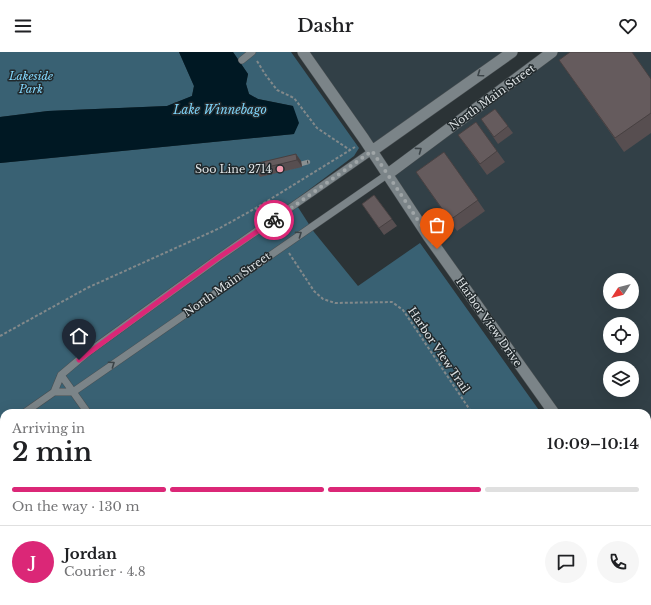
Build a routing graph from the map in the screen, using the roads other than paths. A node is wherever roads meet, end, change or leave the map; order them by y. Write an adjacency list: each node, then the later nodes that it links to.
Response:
1 (252, 52): 5 (lane)
2 (303, 52): 6 (street, Harbor View Drive)
3 (552, 52): 7 (street, North Main Street, one-way to 3)
4 (509, 53): 6 (street, one-way to 6)
5 (242, 60)
6 (372, 151): 7 (street, Harbor View Drive); 8 (lane)
7 (388, 174): 10 (lane, North Main Street, one-way to 7); 13 (street, Harbor View Drive)
8 (61, 375): 9 (lane); 10 (lane)
9 (54, 392): 10 (lane); 11 (lane)
10 (73, 392): 12 (lane)
11 (30, 409)
12 (85, 409)
13 (551, 409)

